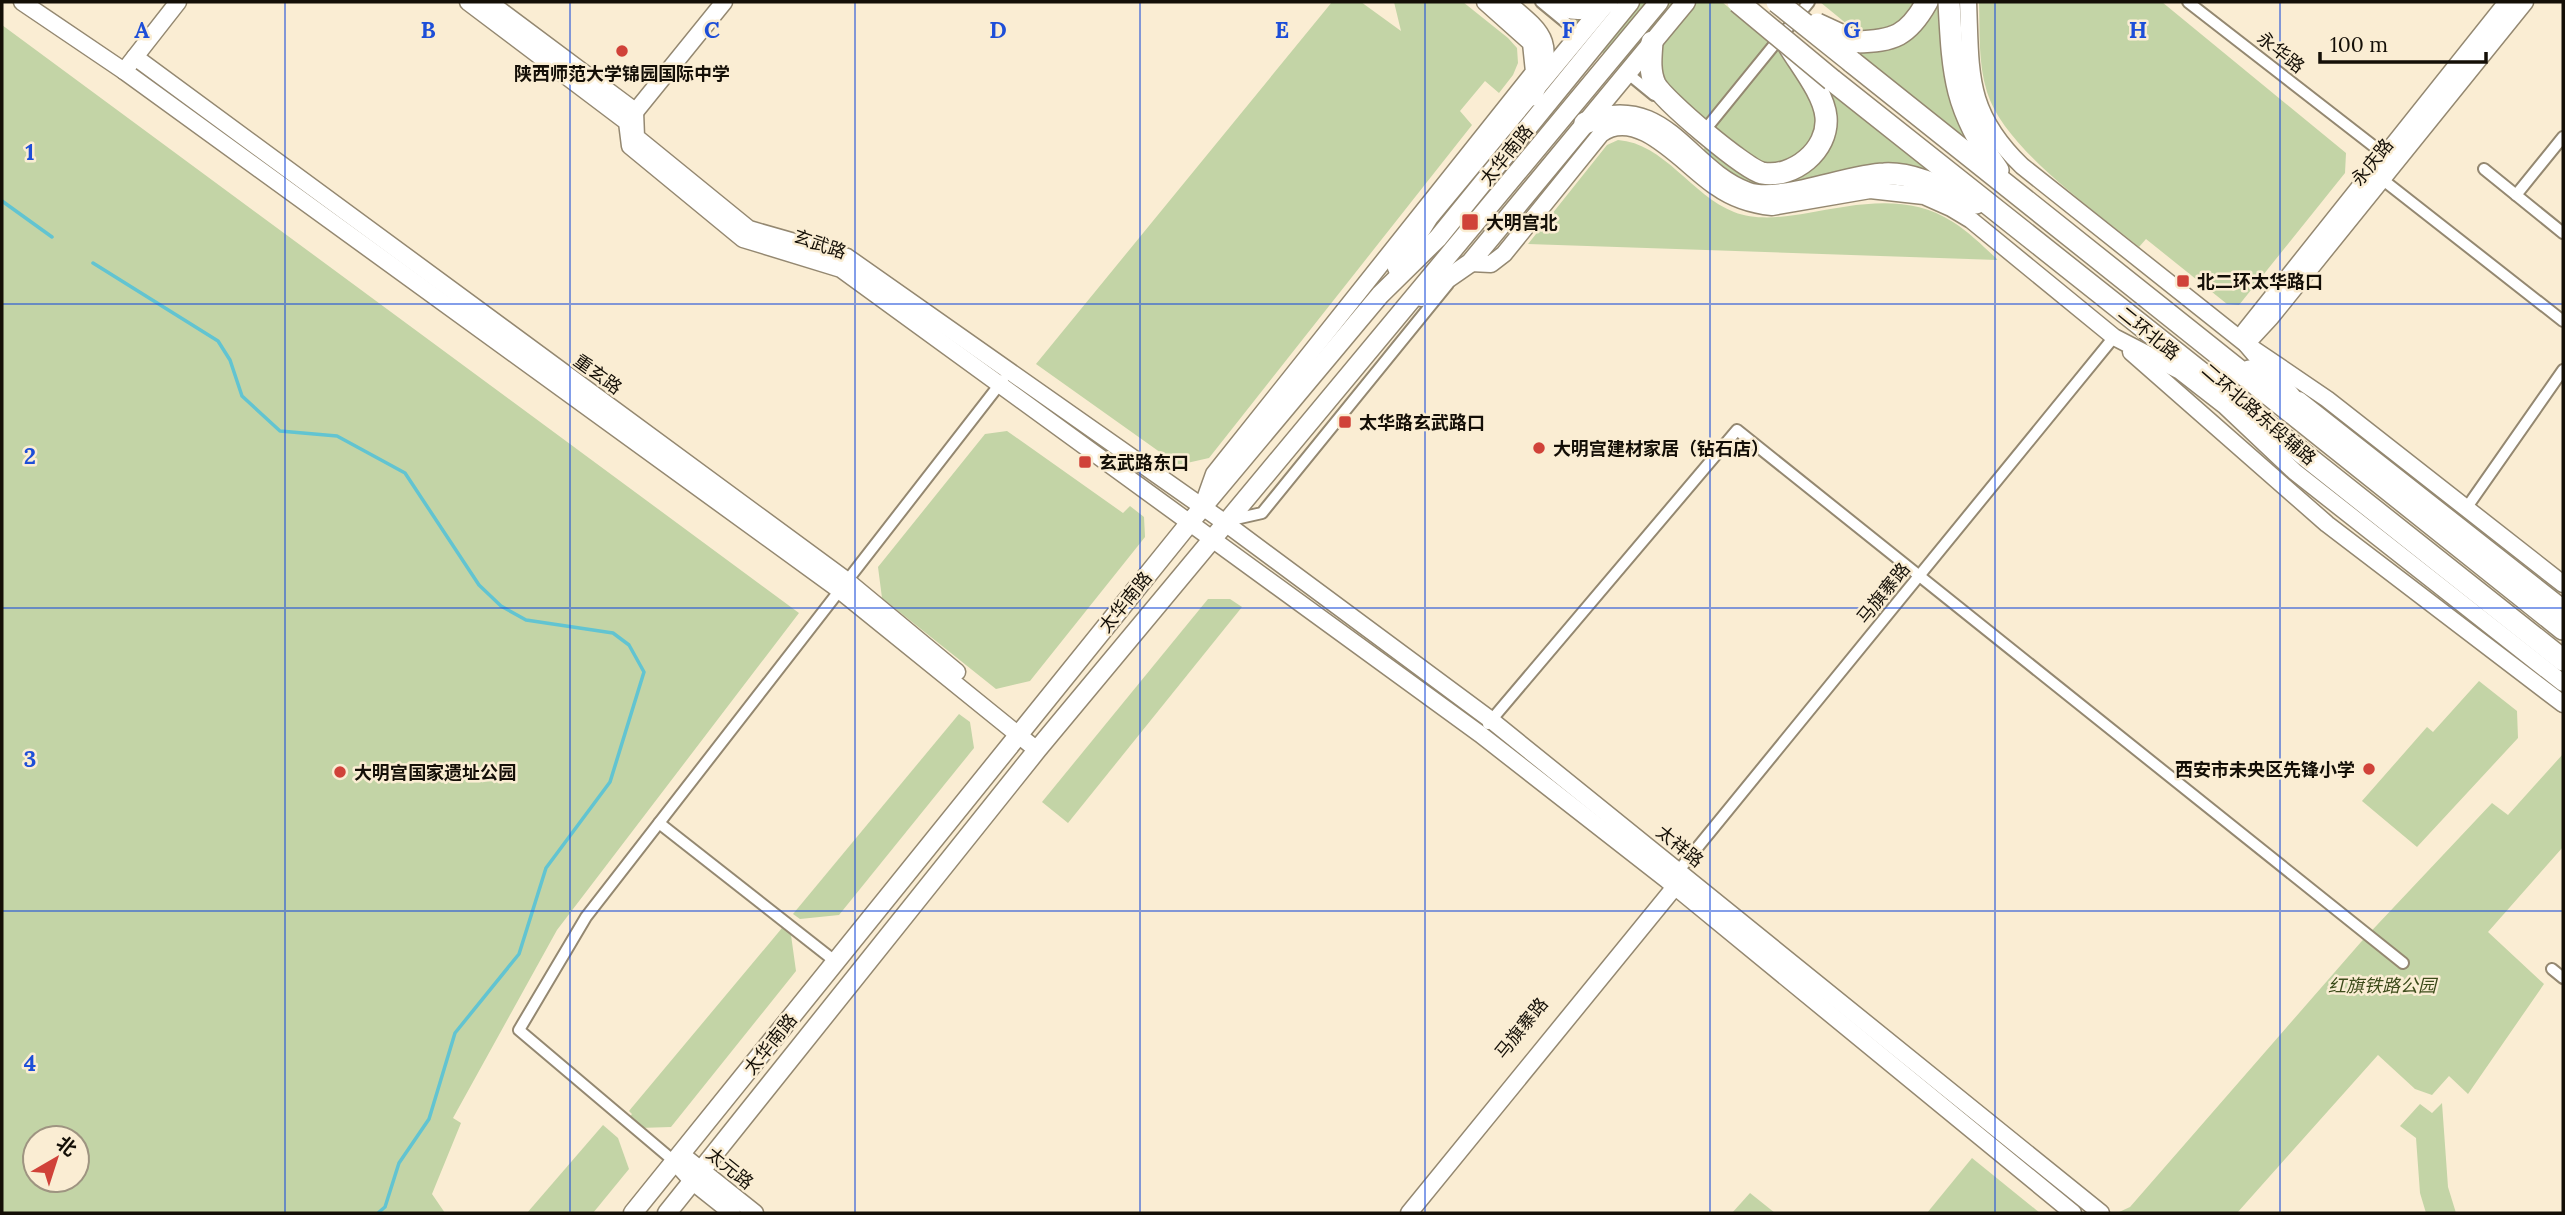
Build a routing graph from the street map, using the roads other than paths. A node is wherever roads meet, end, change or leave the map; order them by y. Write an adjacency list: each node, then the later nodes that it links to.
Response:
1 (22, 2): 27 (street, 重玄路)
2 (178, 2): 26 (street)
3 (468, 2): 31 (street)
4 (489, 2): 31 (street)
5 (724, 2): 31 (street)
6 (1486, 2): 62 (street)
7 (1503, 2): 30 (highway)
8 (1541, 2): 23 (street)
9 (1555, 2): 10 (highway)
10 (1607, 2): 30 (main road)
11 (1630, 2): 44 (main road, 太华南路)
12 (1659, 2): 45 (main road, 太华南路)
13 (1686, 2): 24 (main road)
14 (1738, 2): 29 (highway, 二环北路, bridge)
15 (1809, 2): 33 (street)
16 (1927, 2): 25 (highway)
17 (1949, 2): 39 (highway)
18 (1968, 2): 48 (street, 二环北路东段辅路)
19 (2188, 2): 36 (street, 永华路)
20 (2507, 2): 36 (street, 永庆路)
21 (2525, 2): 38 (street, 永庆路)
22 (1783, 7): 25 (highway, 二环北路, bridge)
23 (1576, 30)
24 (1652, 42): 29 (highway); 32 (main road)
25 (1854, 52): 39 (highway, 二环北路)
26 (135, 57): 27 (street); 67 (street, 重玄路)
27 (124, 71): 67 (street, 重玄路)
28 (1632, 77): 33 (street)
29 (1824, 86): 41 (highway, 二环北路)
30 (1532, 95): 44 (main road)
31 (631, 116): 52 (street, 玄武路)
32 (1586, 123): 41 (highway); 43 (main road)
33 (1704, 131): 35 (street)
34 (2563, 137): 40 (street)
35 (1693, 145)
36 (2385, 155): 38 (street, 永庆路)
37 (2484, 169): 40 (street)
38 (2378, 175): 46 (street); 48 (street, 永庆路)
39 (2014, 192): 49 (highway, 二环北路)
40 (2516, 195): 42 (street)
41 (2008, 219): 53 (highway, 二环北路)
42 (2563, 233)
43 (1464, 268): 45 (main road); 47 (street, 二环北路东段辅路); 63 (street)
44 (1380, 295): 62 (main road, 太华南路)
45 (1400, 311): 63 (main road, 太华南路)
46 (2563, 321)
47 (2113, 337): 51 (street, 二环北路东段辅路); 56 (street); 65 (street, 马旗寨路)
48 (2243, 341): 54 (street, 二环北路东段辅路); 61 (street)
49 (2222, 359): 54 (highway); 58 (highway, 二环北路)
50 (2563, 370): 61 (street)
51 (2180, 371): 53 (highway); 55 (street, 二环北路东段辅路)
52 (1005, 377): 62 (street, 玄武路); 67 (street)
53 (2208, 380): 55 (highway); 70 (highway, 二环北路)
54 (2280, 385): 58 (highway); 68 (street, 二环北路东段辅路)
55 (2225, 406): 57 (street); 59 (street, 二环北路东段辅路)
56 (2200, 414): 57 (street); 60 (street)
57 (2239, 432): 59 (street); 60 (street)
58 (2328, 444): 69 (highway, 二环北路)
59 (2266, 445): 71 (street, 二环北路东段辅路)
60 (2256, 465): 72 (street)
61 (2465, 510): 66 (street)
62 (1196, 515): 63 (street, 玄武路); 64 (street, 玄武路); 74 (main road, 太华南路)
63 (1224, 522): 64 (main road, 太华南路); 73 (street, 太祥路)
64 (1210, 540): 75 (street, 太祥路); 76 (main road, 太华南路)
65 (1920, 578): 73 (street); 78 (street, 马旗寨路); 80 (street)
66 (2563, 584)
67 (842, 585): 74 (street, 重玄路); 77 (street)
68 (2563, 608)
69 (2563, 629)
70 (2563, 660)
71 (2563, 684)
72 (2563, 704)
73 (1492, 720): 75 (street); 78 (street, 太祥路)
74 (1020, 731): 76 (street, 重玄路); 79 (main road, 太华南路)
75 (1480, 734): 78 (street, 太祥路)
76 (1040, 747): 84 (main road, 太华南路)
77 (659, 823): 79 (street); 83 (street)
78 (1674, 880): 89 (street, 马旗寨路); 90 (street, 马旗寨路); 91 (street, 太祥路); 92 (street, 太祥路)
79 (836, 962): 83 (main road, 太华南路)
80 (2403, 963)
81 (2552, 969): 82 (street)
82 (2563, 978)
83 (678, 1158): 84 (street, 太元路); 85 (main road, 太华南路)
84 (697, 1176): 86 (main road, 太华南路); 87 (street, 太元路); 88 (street, 太元路)
85 (633, 1213)
86 (667, 1213)
87 (732, 1213)
88 (755, 1213)
89 (1395, 1213)
90 (1409, 1213)
91 (2073, 1213)
92 (2101, 1213)

